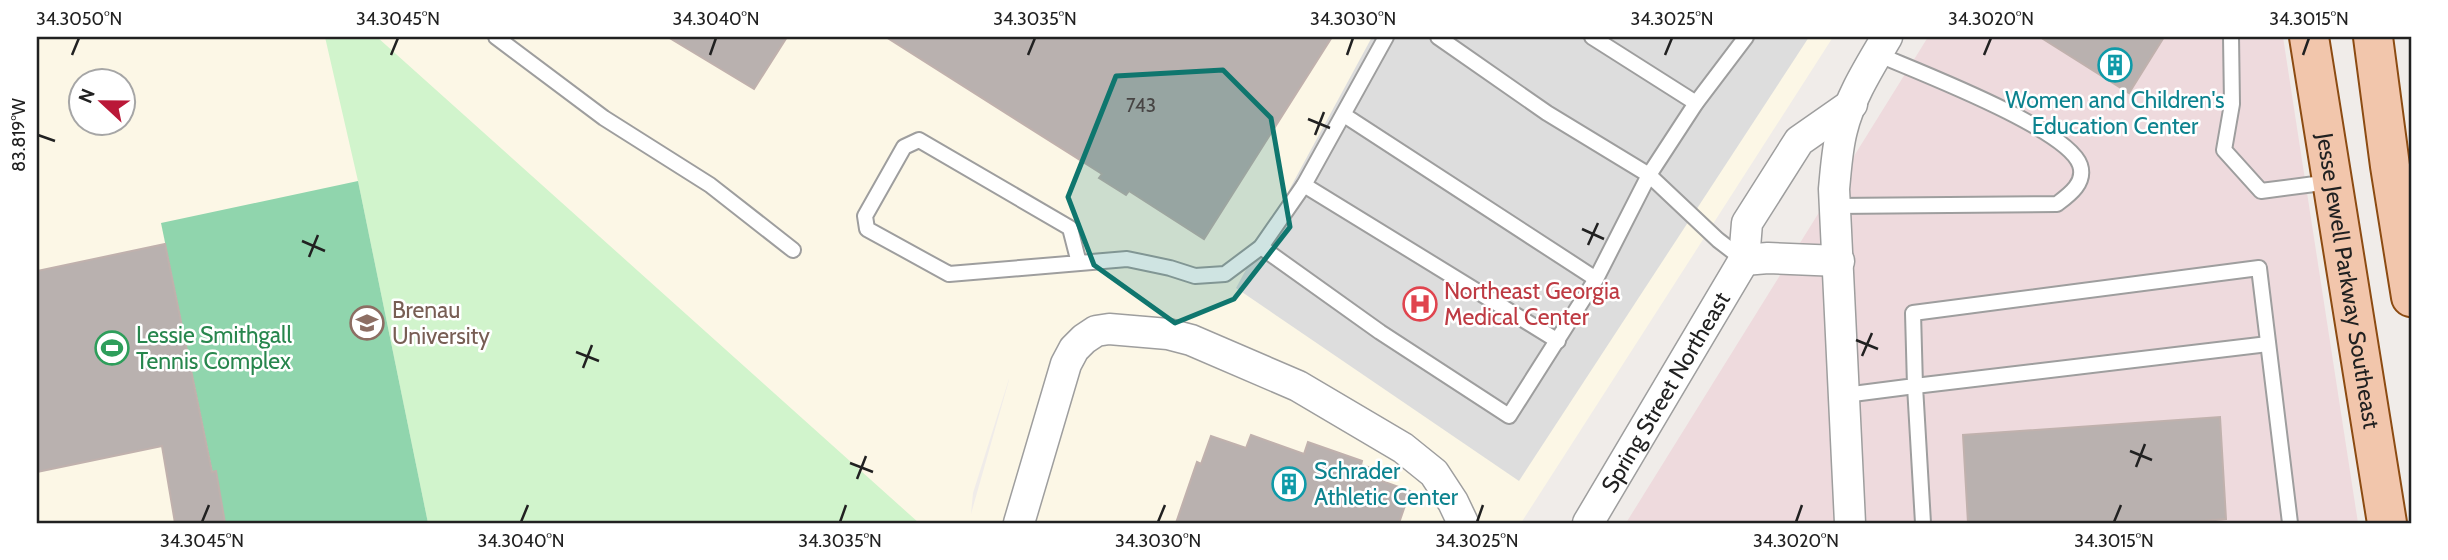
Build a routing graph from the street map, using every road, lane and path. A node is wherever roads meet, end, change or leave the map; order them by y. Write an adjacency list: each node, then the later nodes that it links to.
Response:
1 (496, 37): 18 (lane)
2 (1386, 37): 12 (lane)
3 (1438, 37): 13 (lane)
4 (1592, 37): 10 (lane)
5 (1746, 37): 10 (lane)
6 (2231, 37): 14 (lane)
7 (2309, 37): 14 (main road, Jesse Jewell Parkway Southeast)
8 (2373, 37): 23 (main road)
9 (1882, 46): 11 (street, Spring Street Northeast); 16 (lane)
10 (1696, 103): 13 (lane)
11 (1852, 104): 16 (street); 19 (street, Spring Street Northeast)
12 (1344, 115): 15 (lane); 22 (lane)
13 (1649, 175): 19 (lane); 22 (lane)
14 (2331, 182): 34 (main road, Jesse Jewell Parkway Southeast)
15 (1304, 185): 17 (lane); 24 (lane)
16 (1835, 206): 20 (street)
17 (1261, 247): 21 (lane); 24 (lane)
18 (793, 250)
19 (1744, 260): 20 (street); 30 (street, Spring Street Northeast)
20 (1839, 261): 27 (street)
21 (1079, 263): 21 (lane)
22 (1596, 279): 24 (lane)
23 (2411, 297)
24 (1558, 341)
25 (2268, 344): 26 (lane); 26 (lane); 33 (lane)
26 (1915, 386): 27 (lane); 32 (lane)
27 (1844, 395): 31 (street)
28 (1018, 523): 29 (street)
29 (1463, 523)
30 (1588, 523)
31 (1850, 523)
32 (1923, 523)
33 (2290, 523)
34 (2387, 523)

